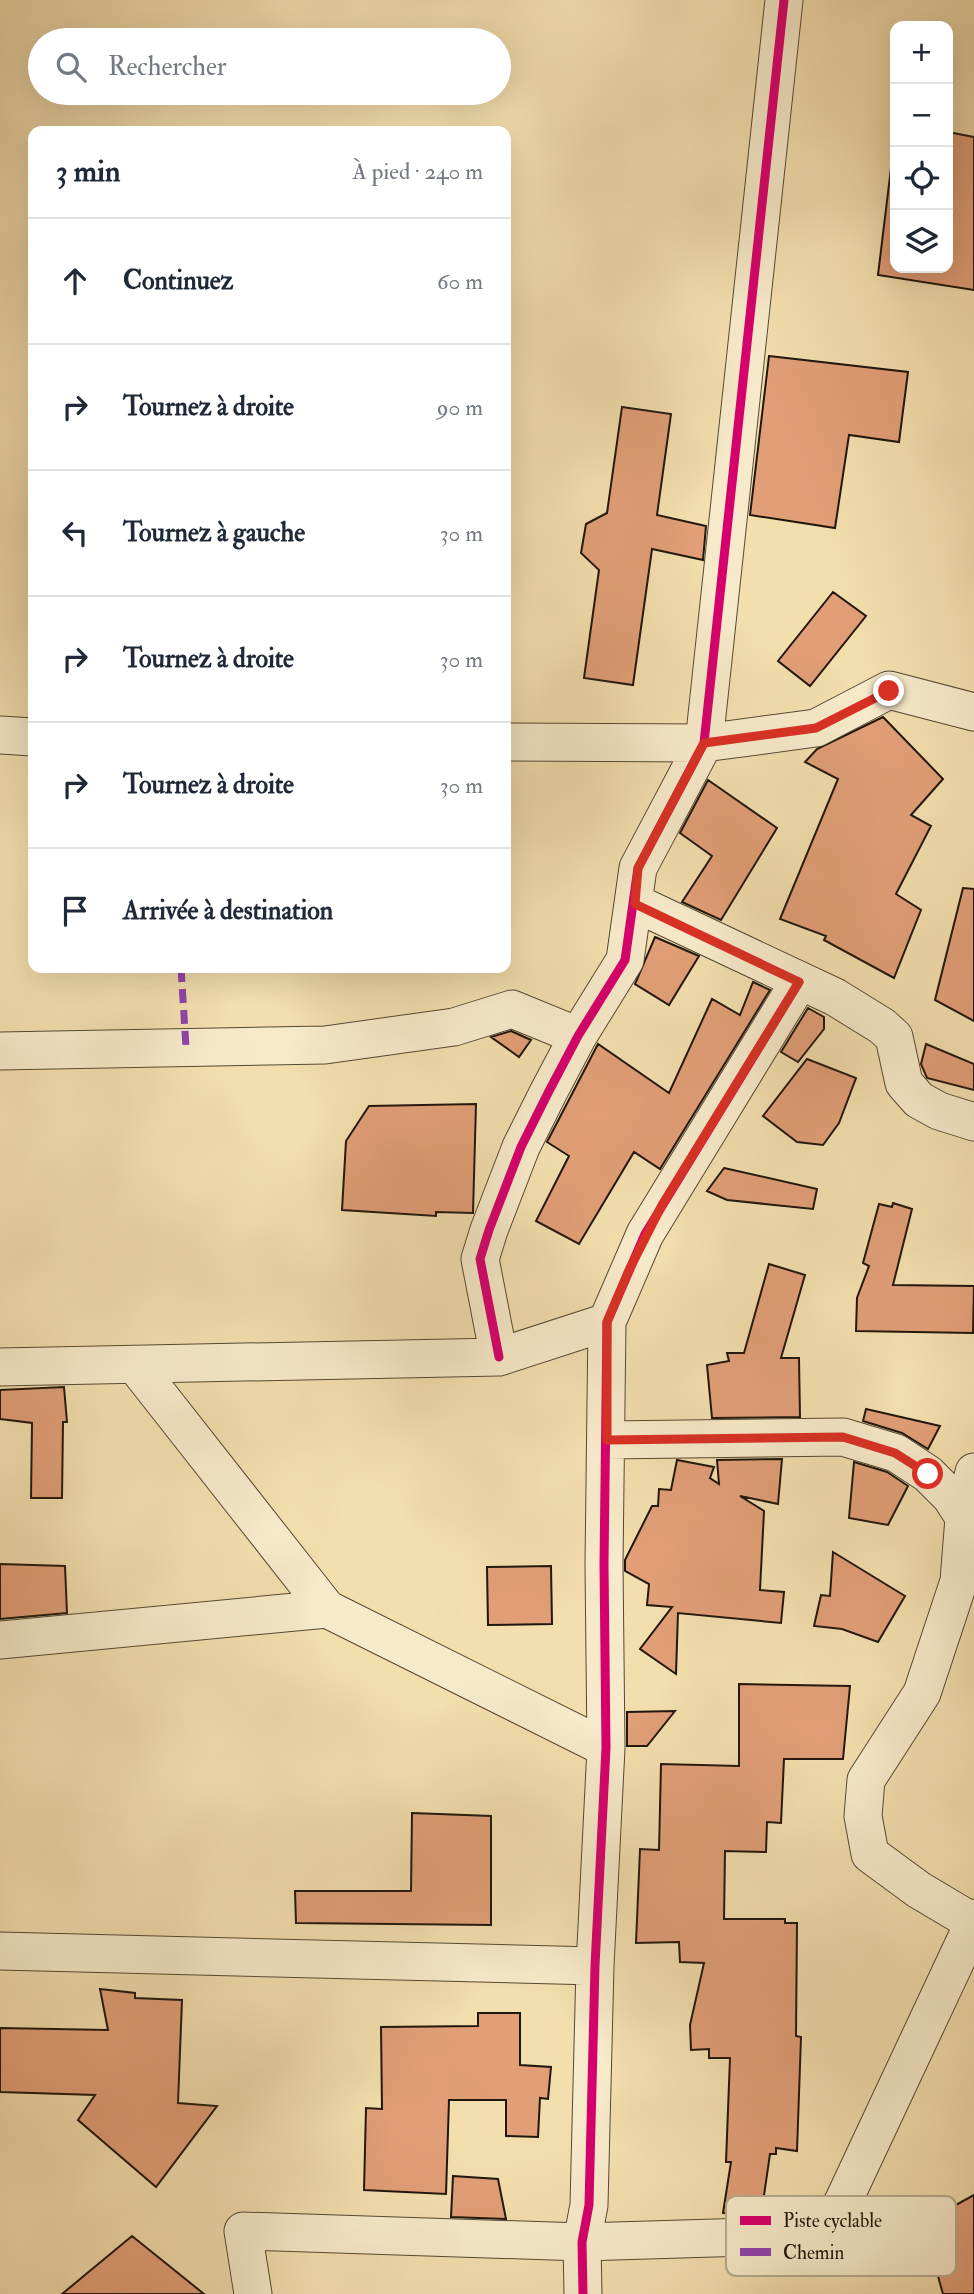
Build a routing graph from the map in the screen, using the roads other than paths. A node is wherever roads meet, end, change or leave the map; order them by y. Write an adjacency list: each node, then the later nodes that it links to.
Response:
1 (784, 0): 6 (street)
2 (974, 712): 6 (street)
3 (0, 735): 4 (street)
4 (28, 737)
5 (511, 742): 6 (street)
6 (704, 743): 7 (street)
7 (635, 904): 8 (street); 9 (street)
8 (799, 982): 11 (street); 12 (street)
9 (578, 1036): 10 (street); 13 (street)
10 (0, 1051)
11 (974, 1122)
12 (607, 1322): 13 (street); 16 (street)
13 (499, 1357): 14 (street)
14 (136, 1366): 15 (street); 19 (street)
15 (0, 1367)
16 (607, 1440): 18 (street); 21 (street)
17 (974, 1472): 18 (street)
18 (969, 1525): 22 (street)
19 (327, 1609): 20 (street); 21 (street)
20 (0, 1640)
21 (606, 1748): 24 (street)
22 (974, 1921): 25 (street)
23 (0, 1951): 24 (street)
24 (595, 1966): 27 (street)
25 (846, 2196)
26 (726, 2238): 27 (street)
27 (582, 2242): 28 (street); 29 (street)
28 (253, 2294)
29 (583, 2294)

